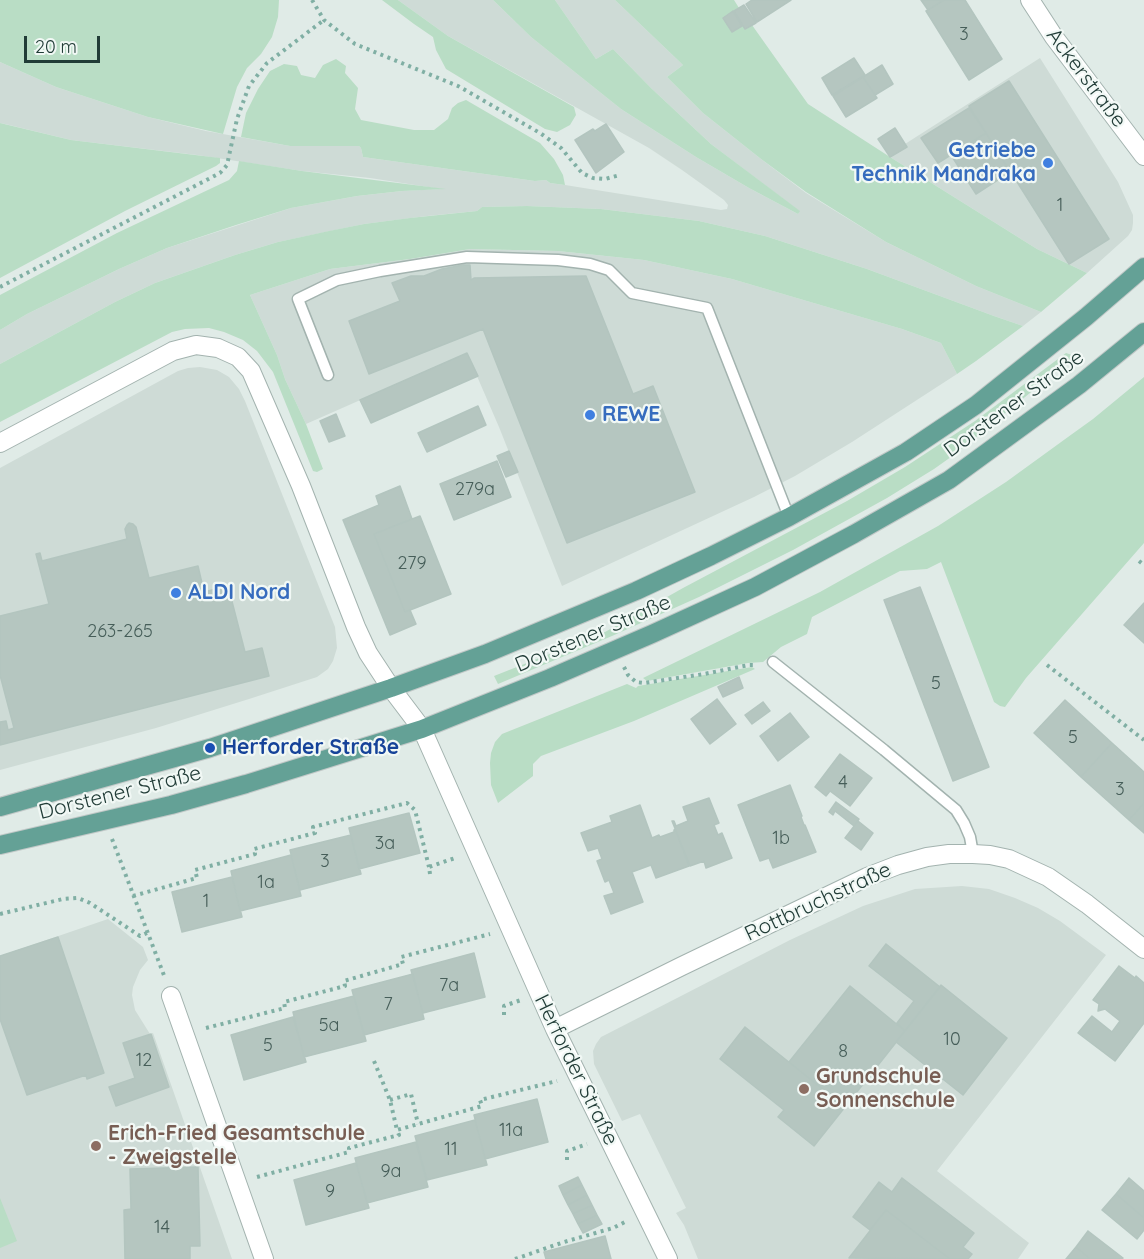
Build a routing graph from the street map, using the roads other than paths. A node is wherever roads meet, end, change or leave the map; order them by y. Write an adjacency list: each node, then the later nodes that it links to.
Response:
1 (1030, 0): 2 (street, Ackerstraße)
2 (1144, 156)
3 (1144, 267): 7 (main road, Dorstener Straße)
4 (1142, 335): 10 (main road, Dorstener Straße)
5 (328, 375): 7 (lane)
6 (0, 443): 9 (street)
7 (789, 517): 9 (main road, Dorstener Straße)
8 (773, 662): 13 (lane)
9 (391, 688): 10 (street, Herforder Straße); 11 (main road, Dorstener Straße)
10 (422, 729): 12 (main road, Dorstener Straße); 16 (street, Herforder Straße)
11 (0, 806)
12 (0, 845)
13 (973, 854): 14 (street, Rottbruchstraße); 16 (street, Rottbruchstraße)
14 (1144, 949)
15 (171, 996): 17 (street)
16 (555, 1029): 18 (street, Herforder Straße)
17 (264, 1259)
18 (668, 1259)

